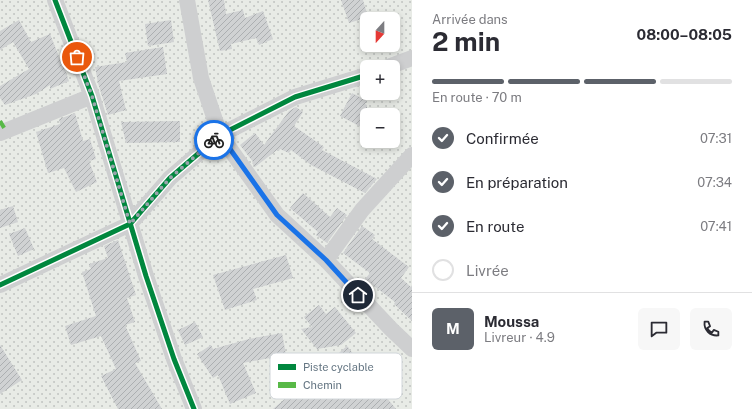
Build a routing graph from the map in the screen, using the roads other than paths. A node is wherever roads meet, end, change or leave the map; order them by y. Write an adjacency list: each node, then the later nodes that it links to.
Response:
1 (55, 0): 6 (street)
2 (187, 0): 8 (street)
3 (412, 58): 4 (street)
4 (400, 62)
5 (360, 77): 8 (street)
6 (92, 96): 7 (street); 10 (street)
7 (0, 133)
8 (220, 135): 10 (street); 11 (street)
9 (412, 155): 11 (street)
10 (130, 224): 12 (street); 14 (street)
11 (326, 260): 13 (street)
12 (0, 285)
13 (412, 349)
14 (194, 409)

